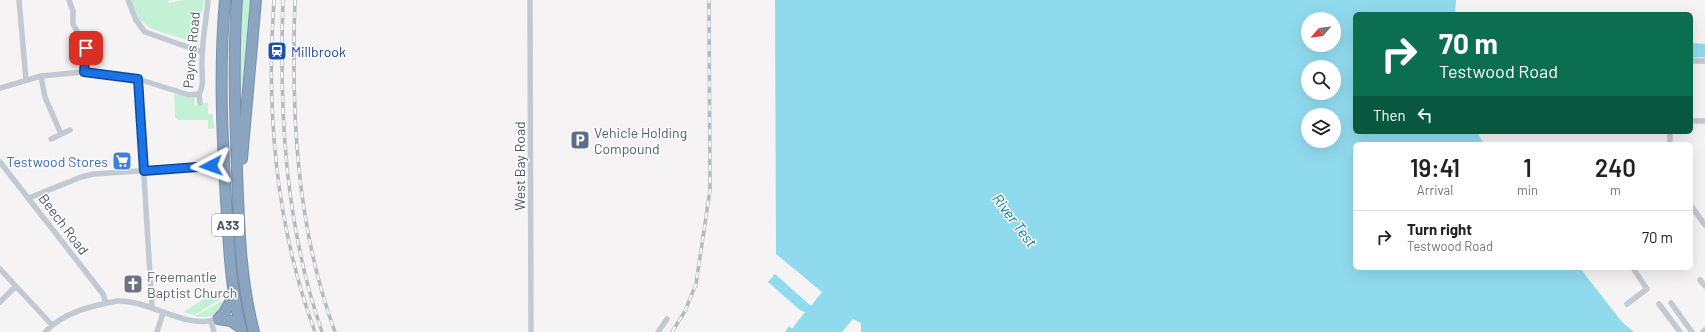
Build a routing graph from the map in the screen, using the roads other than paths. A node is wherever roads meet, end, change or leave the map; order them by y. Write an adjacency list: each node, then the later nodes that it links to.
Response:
1 (19, 0): 15 (street)
2 (69, 0): 12 (street)
3 (128, 0): 9 (street)
4 (208, 0): 9 (street, Paynes Road)
5 (223, 0): 36 (highway, A33)
6 (236, 0): 27 (highway, A33)
7 (256, 0): 27 (highway)
8 (530, 0): 52 (street, West Bay Road)
9 (202, 52): 17 (street, Paynes Road)
10 (1693, 61): 11 (street)
11 (1705, 61)
12 (84, 72): 13 (street); 14 (street)
13 (41, 76): 15 (street); 22 (street)
14 (138, 79): 17 (street); 26 (street)
15 (26, 80): 16 (street)
16 (0, 88)
17 (199, 94): 18 (street, Paynes Road)
18 (200, 103)
19 (1693, 121): 20 (street)
20 (1705, 121)
21 (70, 130): 22 (street)
22 (61, 134): 23 (street)
23 (51, 139)
24 (0, 162): 28 (street, Beech Road)
25 (211, 166): 26 (street)
26 (144, 171): 28 (street); 42 (street)
27 (238, 195): 51 (highway, A33)
28 (29, 198): 38 (street, Beech Road)
29 (1693, 209): 30 (street)
30 (1705, 225)
31 (0, 269): 35 (street)
32 (1634, 270): 40 (street)
33 (1700, 280): 34 (street)
34 (1705, 286)
35 (16, 287): 37 (street); 46 (street)
36 (234, 295): 45 (highway); 47 (highway, A33)
37 (0, 302)
38 (106, 303): 42 (street); 46 (street)
39 (1671, 303): 55 (street)
40 (1626, 304)
41 (1659, 304): 54 (street)
42 (152, 307): 43 (street)
43 (163, 313): 45 (street); 49 (street)
44 (667, 319): 53 (street)
45 (215, 320): 47 (highway); 50 (street)
46 (52, 325): 48 (street)
47 (242, 330)
48 (45, 332)
49 (156, 332)
50 (214, 332)
51 (254, 332)
52 (531, 332)
53 (658, 332)
54 (1680, 332)
55 (1692, 332)

